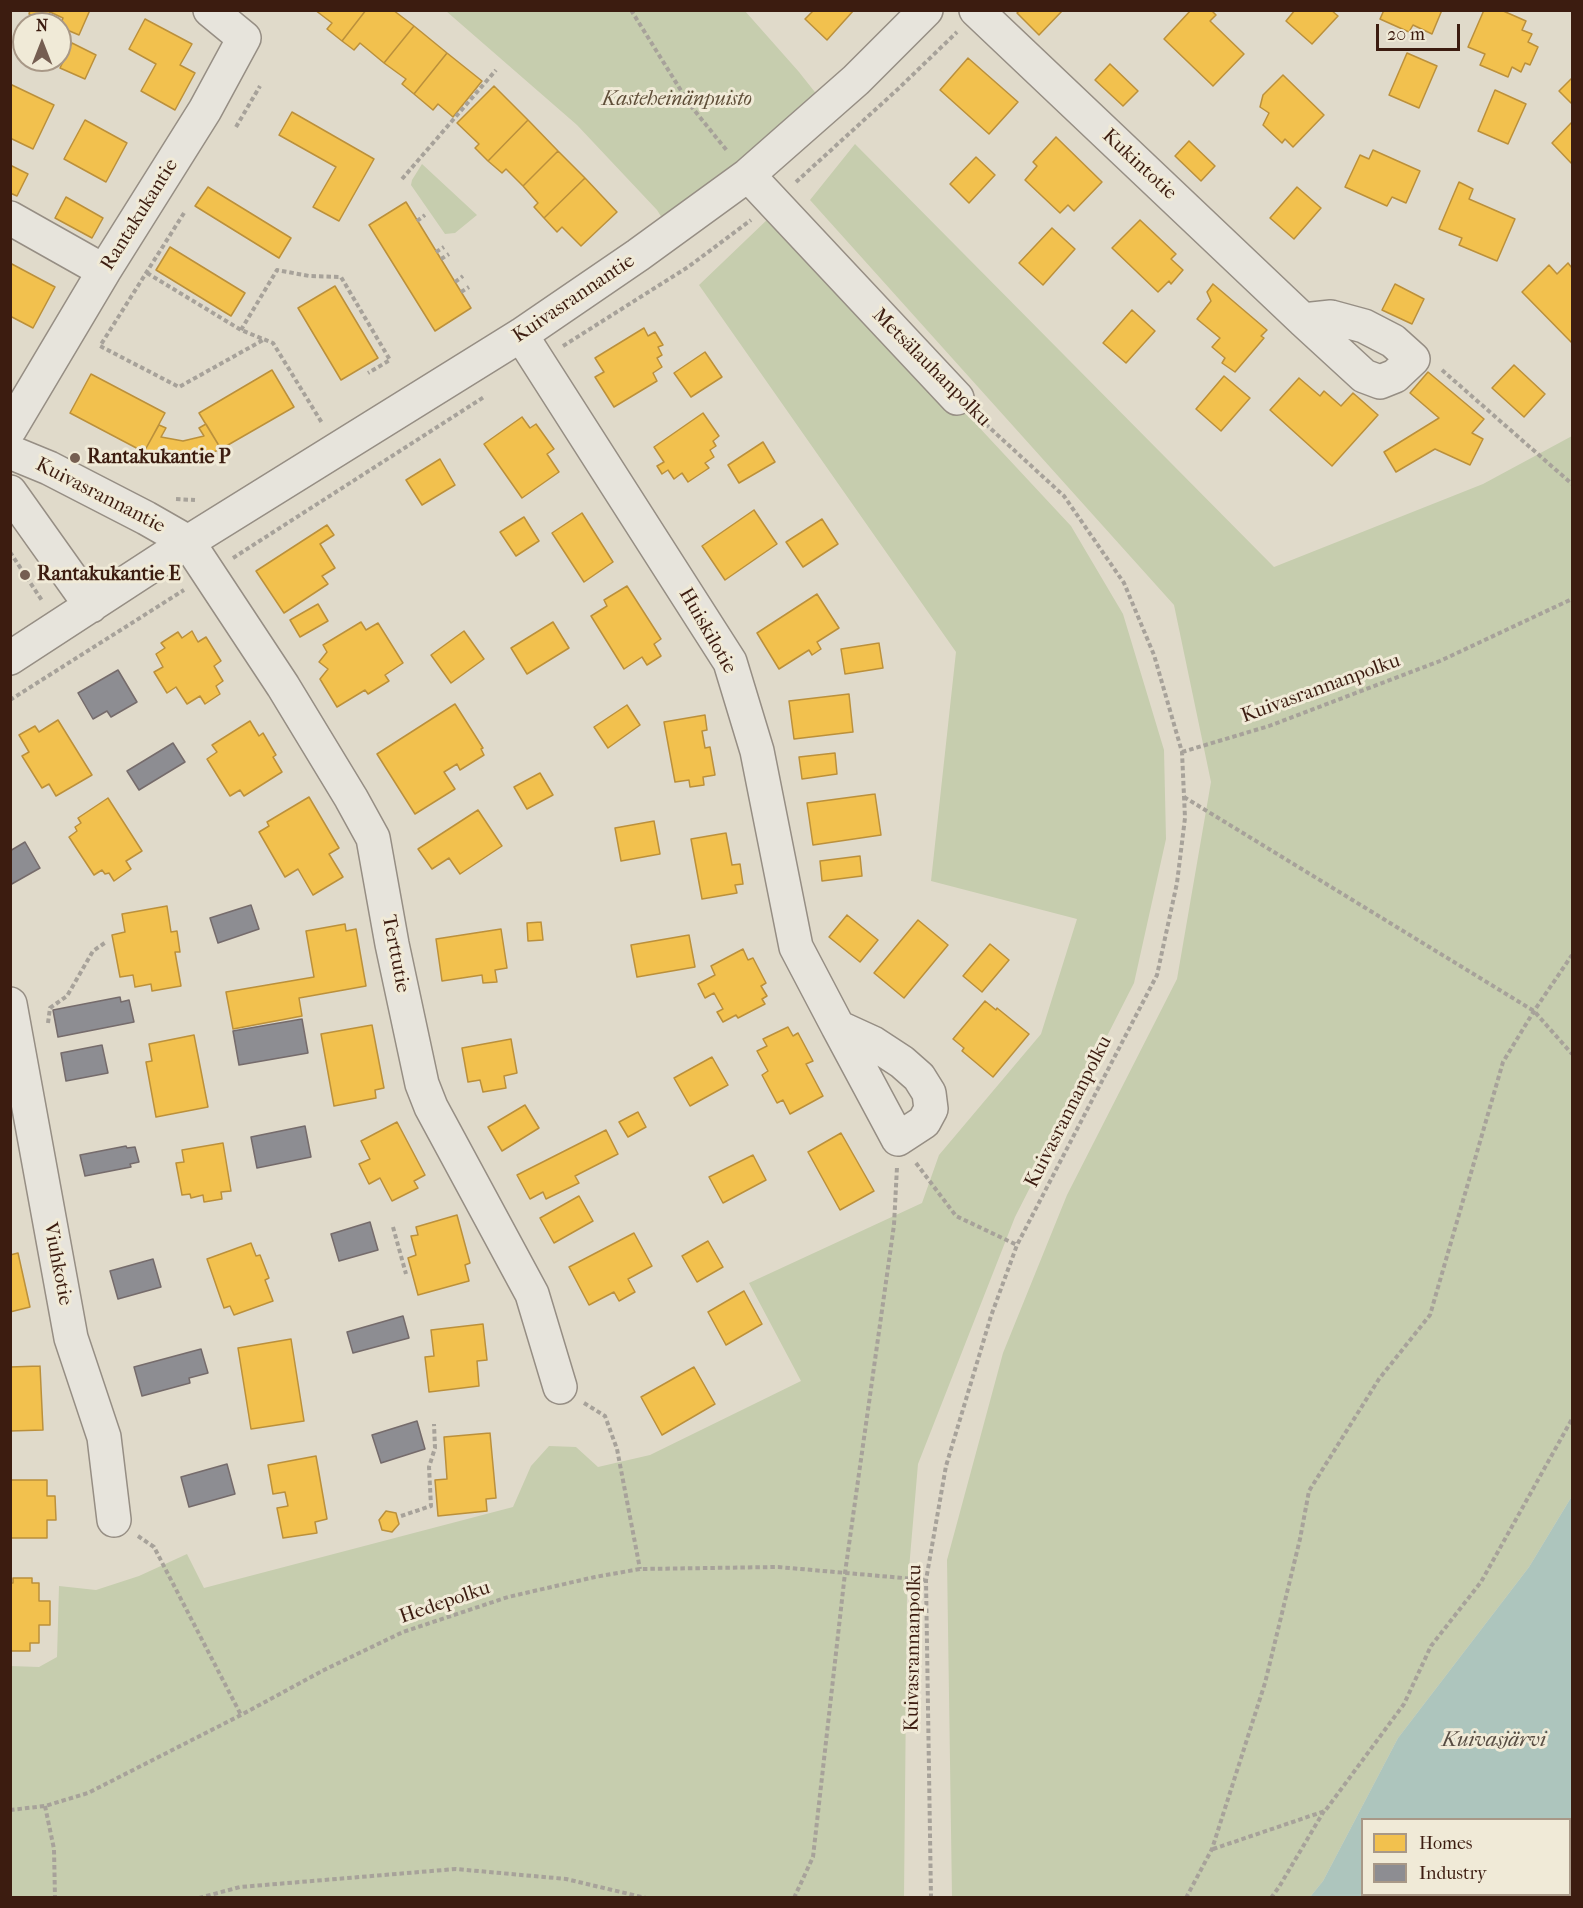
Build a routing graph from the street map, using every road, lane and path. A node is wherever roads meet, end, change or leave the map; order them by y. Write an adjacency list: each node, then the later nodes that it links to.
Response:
1 (210, 10): 18 (street, Rantakukantie)
2 (631, 10): 8 (path)
3 (926, 10): 8 (street, Kuivasrannantie)
4 (976, 10): 24 (street, Kukintotie)
5 (496, 70): 9 (path)
6 (260, 86): 7 (path)
7 (236, 126)
8 (748, 175): 26 (street, Kuivasrannantie); 30 (street, Metsälauhanpolku)
9 (402, 179)
10 (184, 213): 19 (path)
11 (425, 215): 13 (path)
12 (10, 218): 18 (street)
13 (417, 220)
14 (444, 247): 15 (path)
15 (436, 252)
16 (449, 254): 17 (path)
17 (441, 259)
18 (110, 263): 19 (path); 31 (street, Rantakukantie)
19 (146, 273): 25 (path); 27 (path)
20 (463, 276): 21 (path)
21 (455, 282)
22 (470, 287): 23 (path)
23 (461, 291)
24 (1303, 320): 28 (street); 28 (street, Kukintotie)
25 (241, 330): 27 (path); 29 (path)
26 (521, 335): 32 (street, Kuivasrannantie); 49 (street, Huiskilotie)
27 (265, 339): 32 (path)
28 (1413, 359): 34 (path)
29 (368, 373)
30 (957, 398): 42 (path, Metsälauhanpolku)
31 (10, 429)
32 (337, 449): 36 (street, Kuivasrannantie)
33 (10, 452): 36 (street, Kuivasrannantie)
34 (1572, 484)
35 (10, 492): 39 (street, Kuivasrannantie)
36 (188, 542): 37 (street, Terttutie); 39 (street, Kuivasrannantie)
37 (209, 574): 41 (path); 55 (street, Terttutie)
38 (1572, 599): 42 (path, Kuivasrannanpolku)
39 (91, 606): 40 (street, Kuivasrannantie)
40 (10, 658)
41 (10, 700)
42 (1182, 752): 43 (path, Kuivasrannanpolku)
43 (1184, 796): 47 (path); 53 (path, Kuivasrannanpolku)
44 (106, 942): 48 (path)
45 (1572, 955): 47 (path)
46 (10, 1004): 59 (street, Viuhkotie)
47 (1534, 1011): 50 (path); 67 (path)
48 (48, 1023)
49 (838, 1027): 51 (street, Huiskilotie); 51 (street)
50 (1572, 1054)
51 (898, 1139): 53 (path); 61 (path)
52 (393, 1227): 54 (path)
53 (1017, 1245): 62 (path, Kuivasrannanpolku)
54 (406, 1274)
55 (560, 1387): 60 (path)
56 (1572, 1419): 66 (path)
57 (434, 1424): 58 (path)
58 (401, 1516)
59 (114, 1520): 63 (path)
60 (640, 1569): 61 (path, Hedepolku); 63 (path, Hedepolku)
61 (845, 1573): 62 (path, Hedepolku); 71 (path)
62 (926, 1580): 72 (path, Kuivasrannanpolku)
63 (241, 1715): 64 (path, Hedepolku)
64 (45, 1806): 65 (path, Hedepolku); 68 (path)
65 (10, 1810)
66 (1325, 1811): 67 (path); 74 (path)
67 (1212, 1849): 73 (path)
68 (55, 1898)
69 (199, 1898): 70 (path)
70 (646, 1898)
71 (794, 1898)
72 (931, 1898)
73 (1186, 1898)
74 (1271, 1898)

